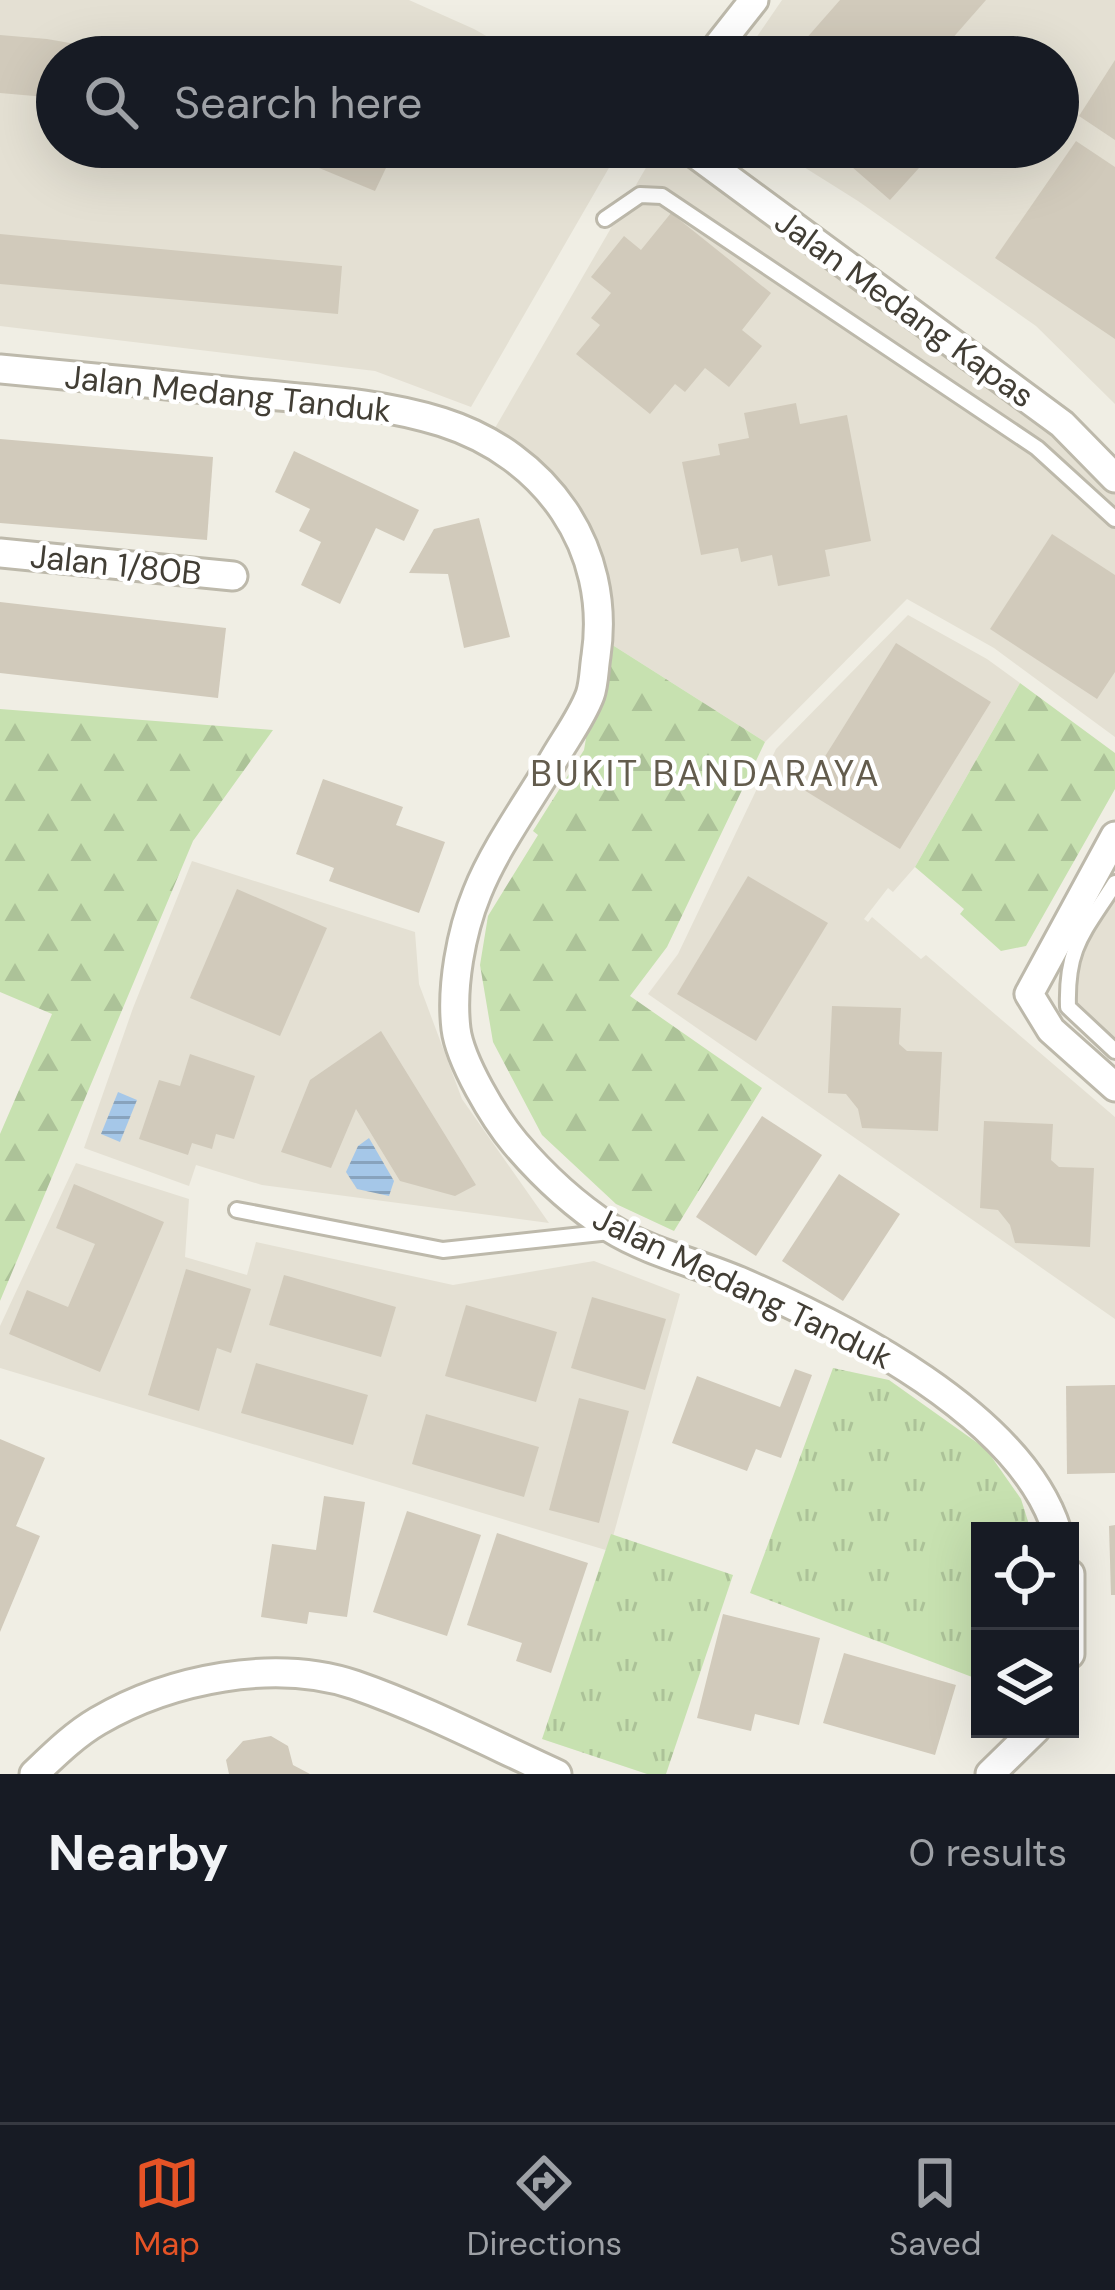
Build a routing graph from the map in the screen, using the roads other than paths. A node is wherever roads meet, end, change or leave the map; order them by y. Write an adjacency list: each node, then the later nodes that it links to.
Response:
1 (754, 0): 2 (street)
2 (726, 36)
3 (715, 168): 6 (street, Jalan Medang Kapas)
4 (605, 219): 7 (lane)
5 (0, 369): 17 (street, Jalan Medang Tanduk)
6 (1062, 424): 7 (lane); 8 (street, Jalan Medang Kapas)
7 (1037, 448): 9 (lane)
8 (1115, 478)
9 (1115, 519)
10 (0, 553): 11 (street, Jalan 1/80B)
11 (232, 576)
12 (1115, 836): 15 (street)
13 (1115, 883): 14 (lane)
14 (1115, 1051)
15 (1115, 1087)
16 (237, 1210): 17 (lane)
17 (615, 1231): 18 (street, Jalan Medang Tanduk)
18 (1054, 1522)
19 (1027, 1738): 22 (street)
20 (34, 1774): 21 (street)
21 (557, 1774)
22 (990, 1774)

